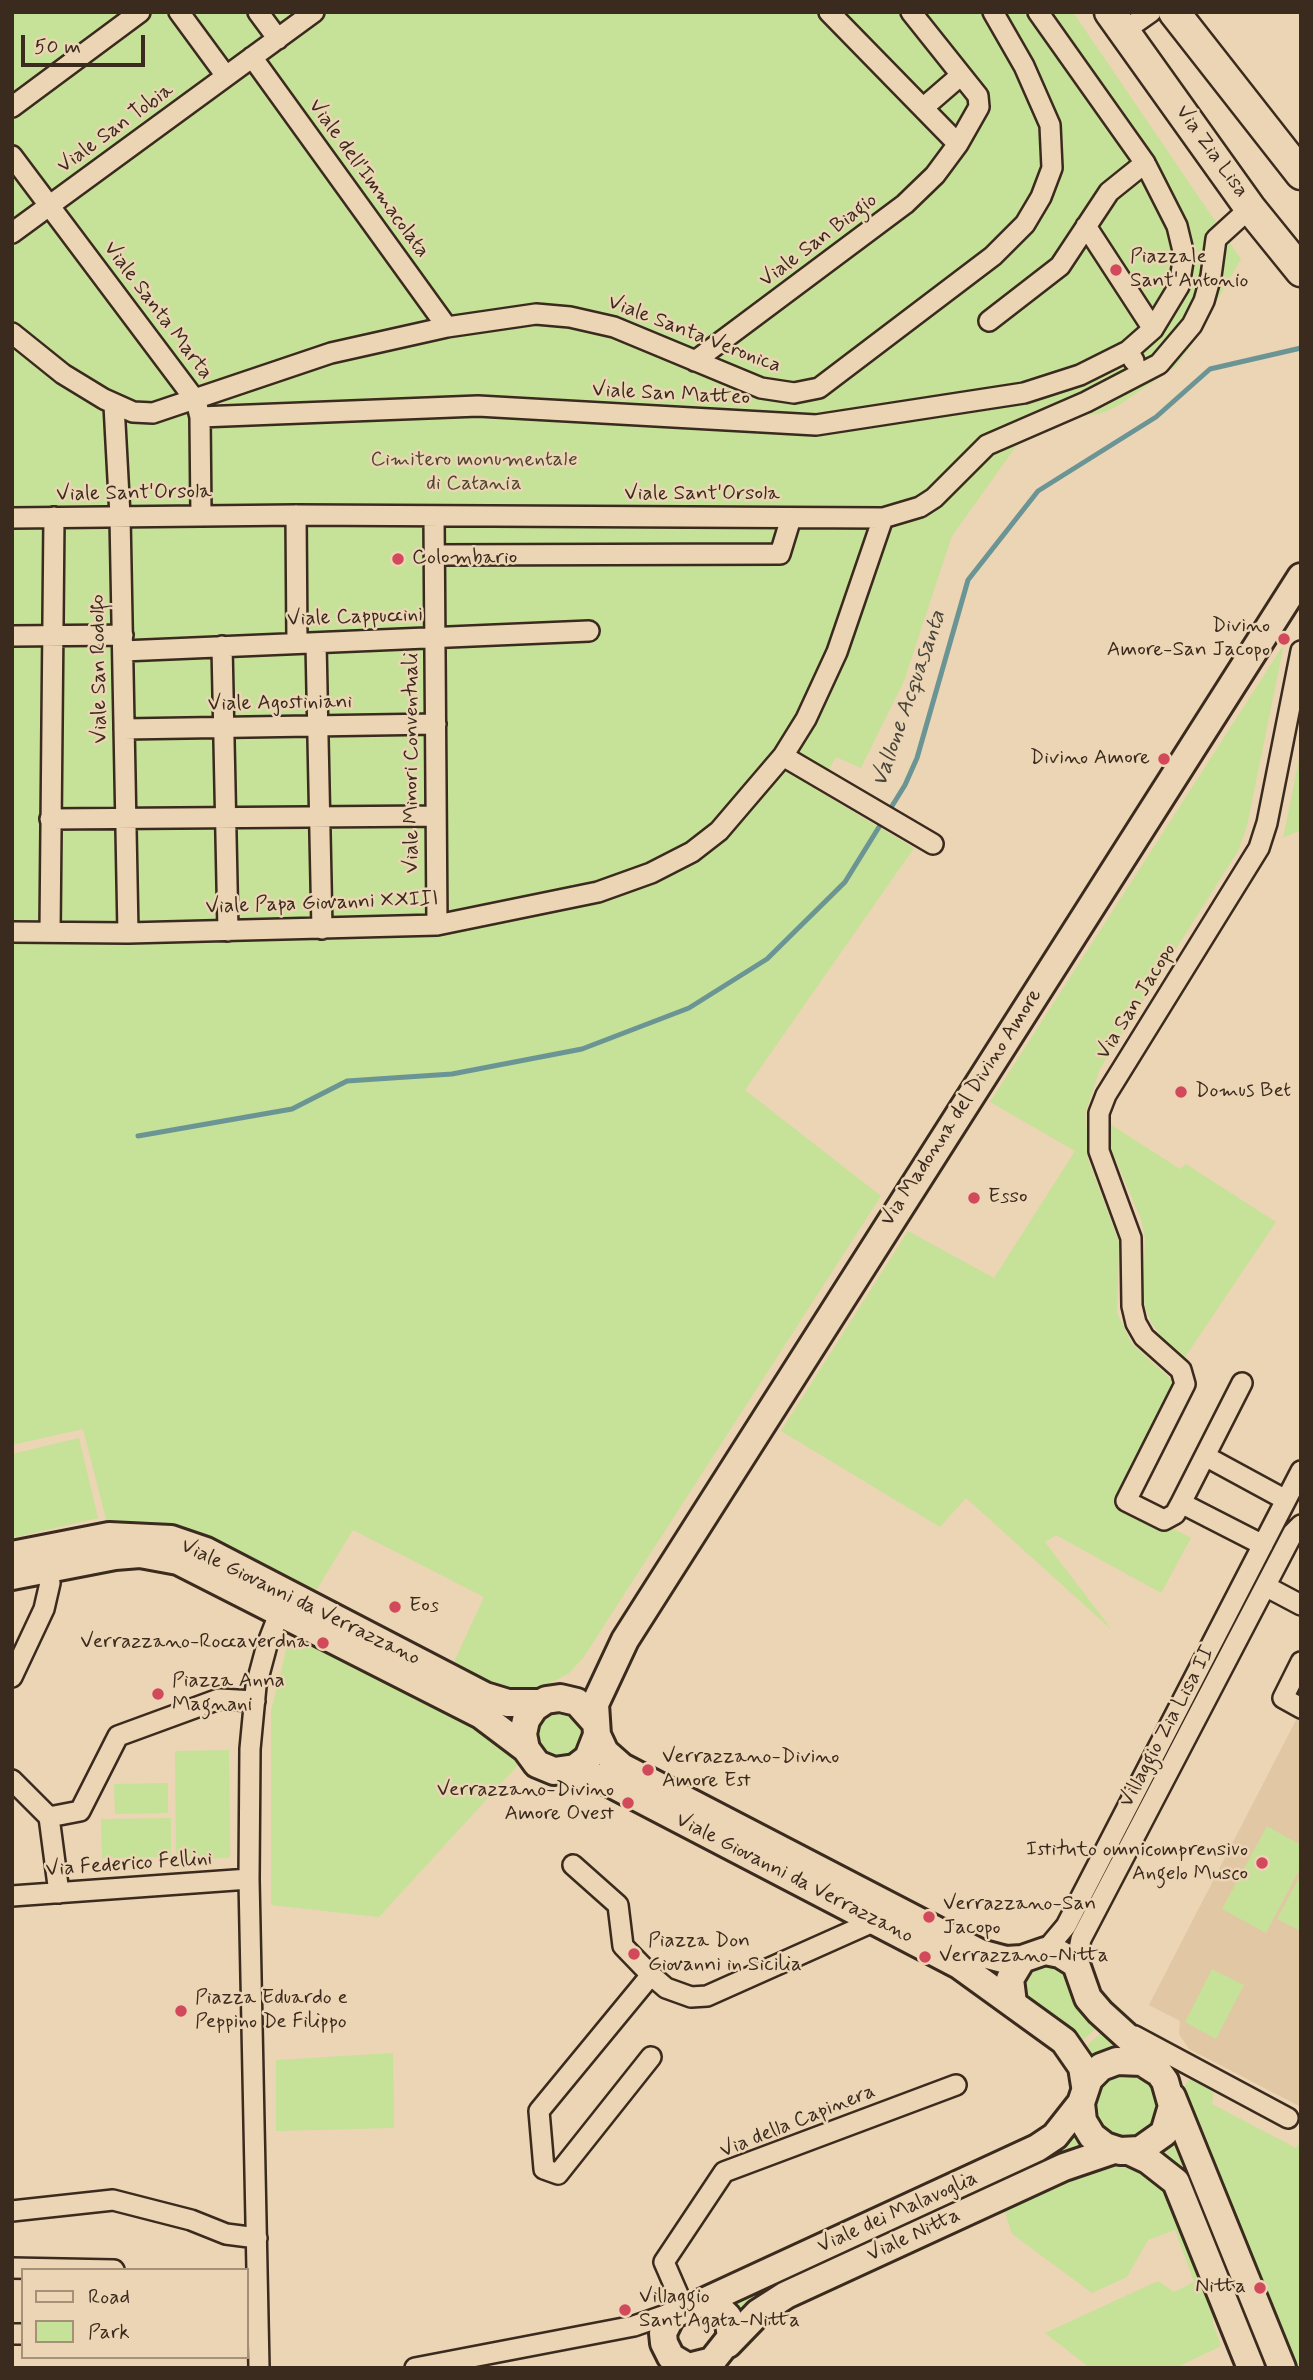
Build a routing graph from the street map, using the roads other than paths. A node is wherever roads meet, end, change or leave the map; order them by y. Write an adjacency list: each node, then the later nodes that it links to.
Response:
1 (140, 12): 16 (street)
2 (179, 12): 14 (street)
3 (258, 12): 12 (street)
4 (314, 12): 12 (street, Viale San Tobia)
5 (829, 12): 17 (street)
6 (911, 12): 15 (street)
7 (993, 12): 32 (street, Viale Santa Veronica)
8 (1038, 12): 20 (street, Viale San Matteo)
9 (1151, 12): 11 (street, Via Zia Lisa)
10 (1174, 12): 21 (main road)
11 (1117, 22): 23 (main road, Via Zia Lisa)
12 (278, 39): 13 (street, Viale San Tobia)
13 (252, 57): 14 (street, Viale San Tobia); 28 (street, Viale dell'Immacolata)
14 (226, 76): 22 (street, Viale San Tobia)
15 (960, 76): 17 (street); 18 (street, Viale San Biagio)
16 (13, 104)
17 (923, 108): 18 (street)
18 (958, 144): 32 (street, Viale San Biagio)
19 (12, 156): 22 (street, Viale Santa Marta)
20 (1144, 163): 24 (street); 29 (street, Viale San Matteo)
21 (1301, 174)
22 (50, 206): 25 (street, Viale San Tobia); 35 (street, Viale Santa Marta)
23 (1250, 208): 26 (main road, Via Zia Lisa); 33 (street, Viale Sant'Orsola)
24 (1086, 226): 27 (street); 29 (street)
25 (12, 233)
26 (1301, 271)
27 (989, 321)
28 (447, 327): 32 (street, Viale Santa Veronica); 35 (street, Viale Santa Veronica)
29 (1153, 329): 31 (street, Viale San Matteo)
30 (12, 333): 34 (street, Viale Santa Veronica)
31 (1128, 351): 33 (street); 35 (street, Viale San Matteo)
32 (695, 361)
33 (1142, 374): 43 (street, Viale Sant'Orsola)
34 (114, 405): 35 (street, Viale Santa Veronica); 37 (street, Viale San Rodolfo)
35 (198, 409): 38 (street)
36 (296, 515): 38 (street, Viale Sant'Orsola); 40 (street, Viale Sant'Orsola); 51 (street)
37 (120, 516): 38 (street, Viale Sant'Orsola); 39 (street, Viale Sant'Orsola); 50 (street, Viale San Rodolfo)
38 (201, 516)
39 (54, 517): 41 (street, Viale Sant'Orsola); 48 (street)
40 (435, 517): 42 (street, Viale Sant'Orsola); 44 (street, Viale Minori Conventuali)
41 (12, 518)
42 (791, 518): 43 (street, Viale Sant'Orsola); 44 (street)
43 (883, 518): 58 (street, Viale Papa Giovanni XXIII)
44 (435, 555): 49 (street, Viale Minori Conventuali)
45 (1300, 579): 84 (main road, Via Madonna del Divino Amore)
46 (589, 631): 49 (street, Viale Cappuccini)
47 (12, 635): 48 (street, Viale Cappuccini)
48 (53, 636): 50 (street, Viale Cappuccini); 63 (street)
49 (435, 638): 51 (street, Viale Cappuccini); 54 (street, Viale Minori Conventuali)
50 (123, 643): 52 (street, Viale Cappuccini); 57 (street, Viale San Rodolfo)
51 (307, 643): 52 (street, Viale Cappuccini); 55 (street)
52 (222, 646): 56 (street)
53 (1301, 651): 75 (street, Via San Jacopo)
54 (436, 724): 55 (street, Viale Agostiniani); 59 (street, Viale Minori Conventuali)
55 (317, 727): 56 (street, Viale Agostiniani); 60 (street)
56 (223, 728): 57 (street, Viale Agostiniani); 61 (street)
57 (124, 729): 62 (street, Viale San Rodolfo)
58 (783, 756): 64 (street); 65 (street, Viale Papa Giovanni XXIII)
59 (436, 816): 60 (street); 65 (street, Viale Minori Conventuali)
60 (319, 817): 61 (street); 66 (street)
61 (225, 818): 62 (street); 67 (street)
62 (126, 819): 63 (street); 70 (street, Viale San Rodolfo)
63 (50, 820): 69 (street)
64 (926, 840)
65 (437, 925): 66 (street, Viale Papa Giovanni XXIII)
66 (322, 929): 67 (street, Viale Papa Giovanni XXIII)
67 (228, 931): 70 (street, Viale Papa Giovanni XXIII)
68 (12, 932): 69 (street, Viale Papa Giovanni XXIII)
69 (50, 932): 70 (street, Viale Papa Giovanni XXIII)
70 (128, 933)
71 (1242, 1383): 72 (street)
72 (1205, 1456): 74 (street); 75 (street)
73 (1301, 1471): 74 (street)
74 (1286, 1500): 77 (street)
75 (1181, 1503): 77 (street)
76 (1301, 1525): 81 (street, Villaggio Zia Lisa II)
77 (1263, 1545): 101 (street)
78 (12, 1555): 82 (main road, Viale Giovanni da Verrazzano)
79 (47, 1569): 80 (main road, Viale Giovanni da Verrazzano); 82 (main road, Viale Giovanni da Verrazzano); 87 (street)
80 (12, 1576)
81 (1266, 1587): 83 (street); 102 (street, Villaggio Zia Lisa II)
82 (284, 1602): 86 (main road, Viale Giovanni da Verrazzano); 89 (street)
83 (1301, 1605)
84 (625, 1640): 88 (main road); 91 (main road)
85 (1301, 1662): 90 (street)
86 (422, 1674): 88 (main road, Viale Giovanni da Verrazzano); 92 (main road, Viale Giovanni da Verrazzano)
87 (12, 1677)
88 (550, 1700): 91 (main road); 92 (main road)
89 (255, 1701): 95 (street); 97 (street)
90 (1301, 1708)
91 (596, 1728): 93 (main road); 101 (main road, Viale Giovanni da Verrazzano)
92 (526, 1749): 93 (main road)
93 (567, 1771): 100 (main road, Viale Giovanni da Verrazzano)
94 (12, 1780): 95 (street)
95 (50, 1817): 98 (street)
96 (573, 1865): 103 (street)
97 (249, 1879): 98 (street, Via Federico Fellini); 114 (street)
98 (59, 1893): 99 (street, Via Federico Fellini)
99 (12, 1896)
100 (875, 1921): 103 (street); 104 (main road, Viale Giovanni da Verrazzano)
101 (1034, 1955): 102 (main road, Viale Giovanni da Verrazzano); 104 (main road)
102 (1076, 1964): 105 (main road)
103 (651, 1975): 106 (street)
104 (1013, 2003): 110 (main road, Viale Giovanni da Verrazzano)
105 (1121, 2029): 107 (street); 109 (main road)
106 (650, 2057)
107 (1181, 2060): 109 (street); 111 (street)
108 (956, 2085): 116 (street, Via della Capinera)
109 (1166, 2085): 110 (main road); 112 (main road); 124 (main road)
110 (1083, 2095): 112 (main road); 116 (main road, Viale dei Malavoglia)
111 (1288, 2118)
112 (1122, 2151): 119 (main road, Viale Nitta); 123 (main road)
113 (12, 2211): 114 (street)
114 (257, 2238): 115 (street)
115 (252, 2273): 121 (street)
116 (687, 2307): 117 (street); 118 (main road); 119 (main road)
117 (634, 2326): 118 (street); 122 (street)
118 (664, 2343): 120 (main road)
119 (720, 2355): 120 (main road)
120 (680, 2366)
121 (259, 2368)
122 (415, 2368)
123 (1251, 2368)
124 (1282, 2368)

